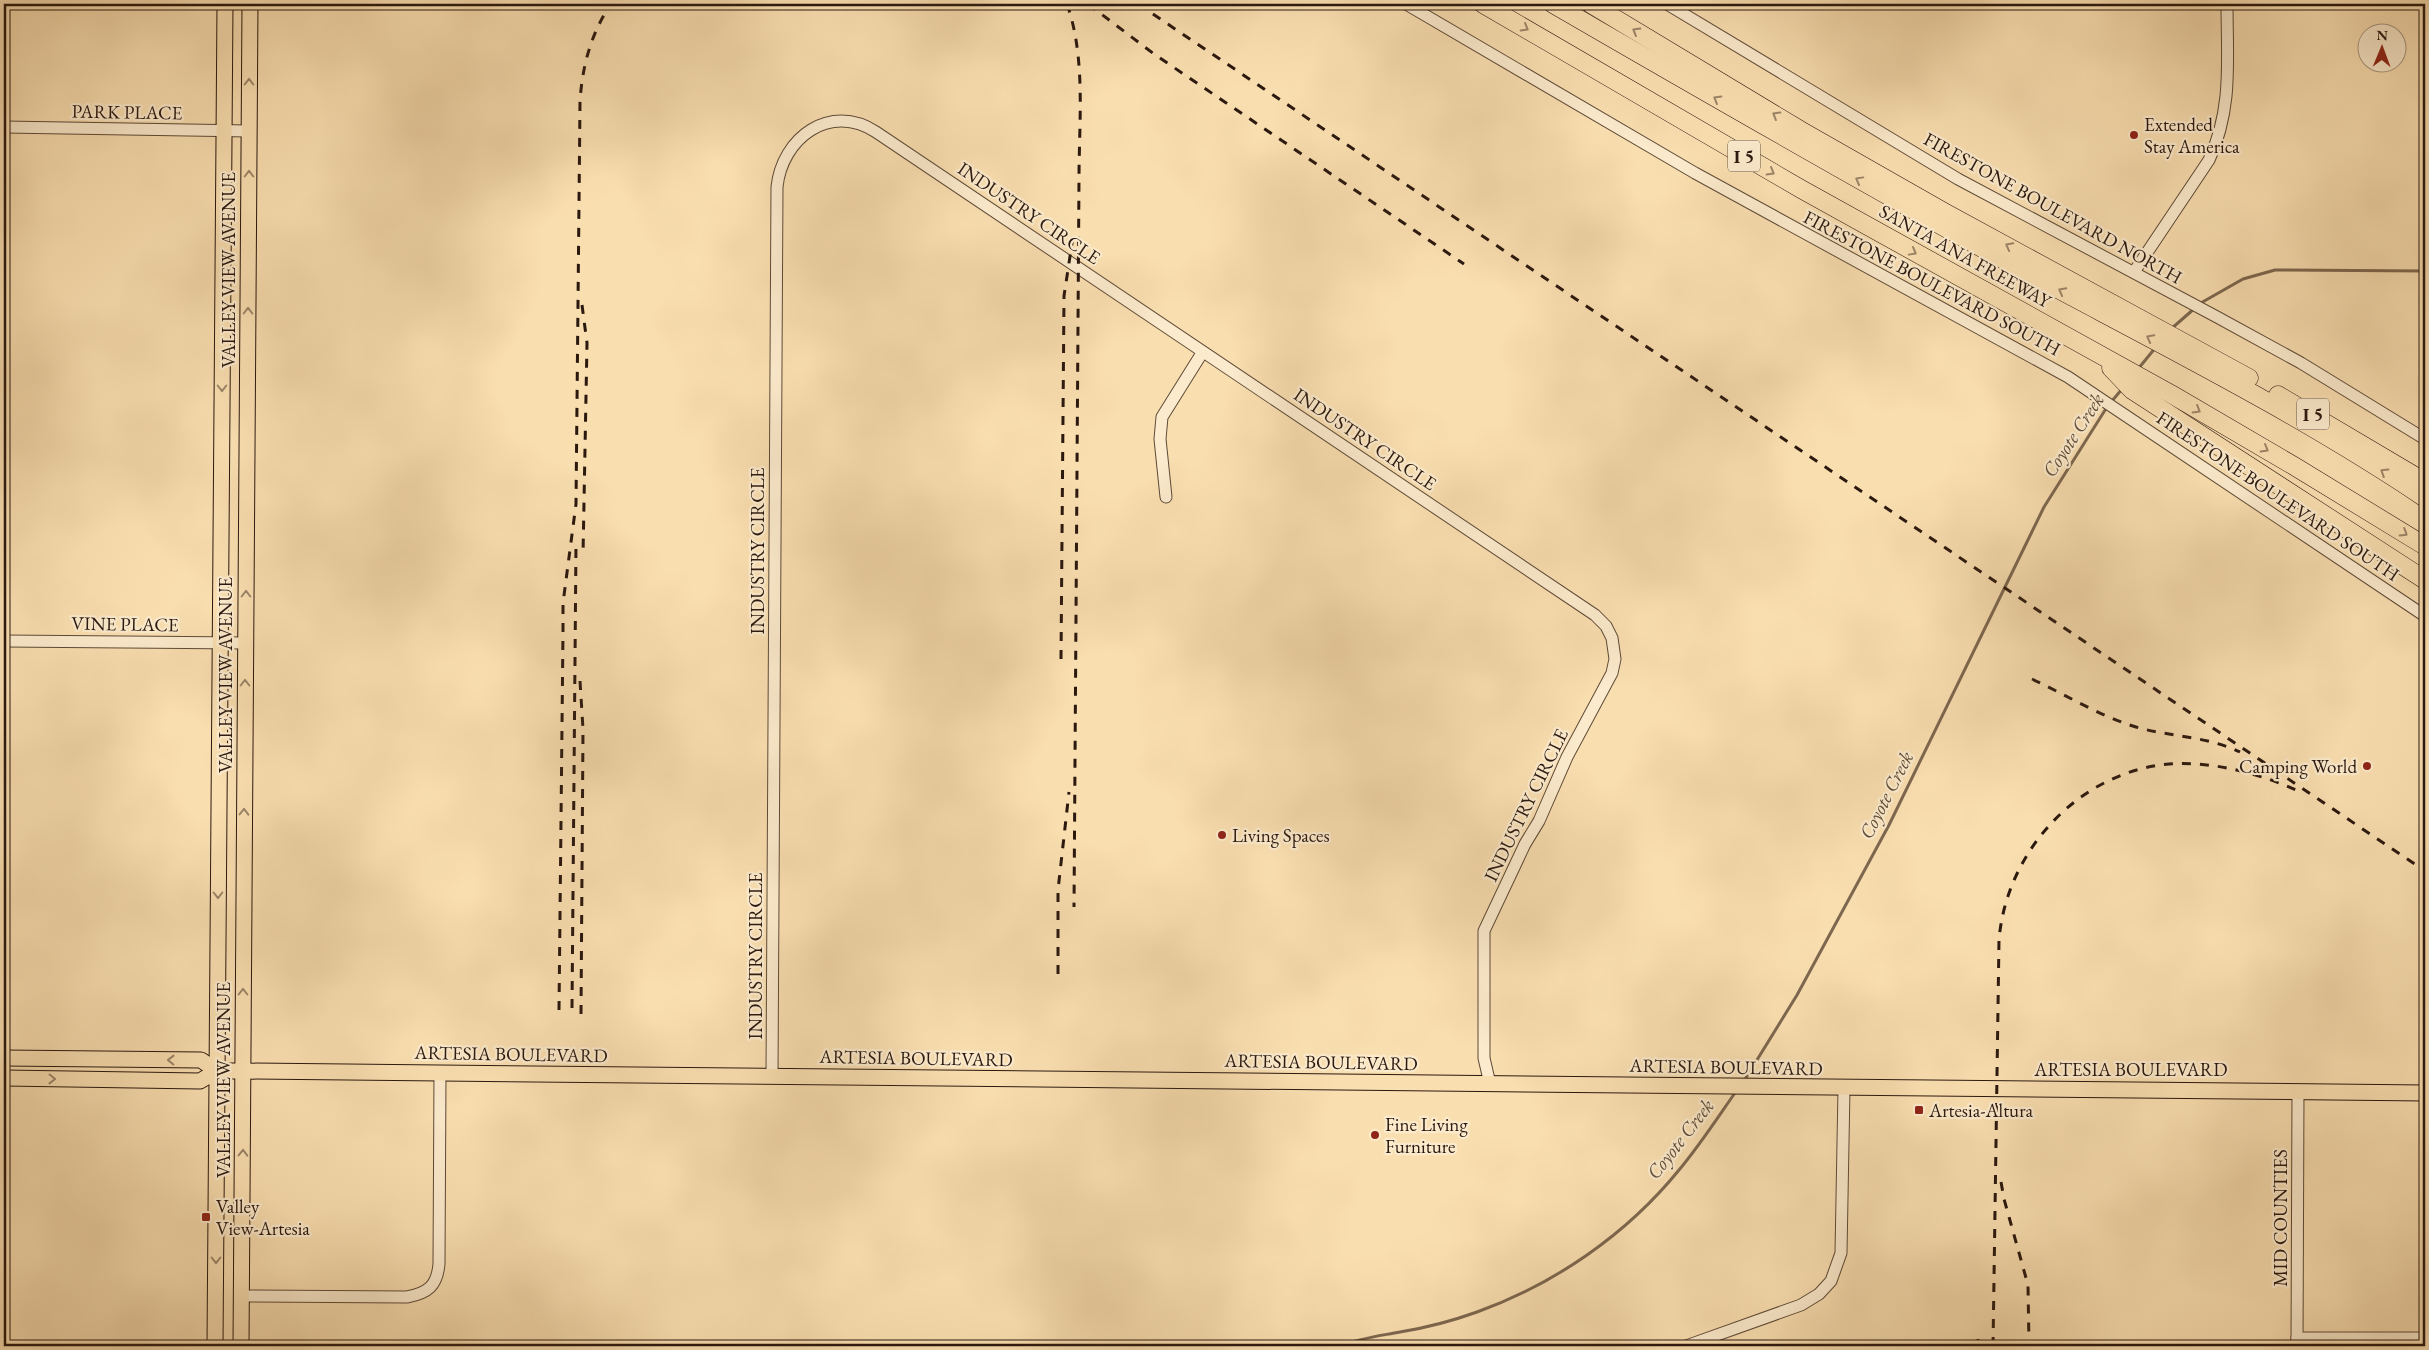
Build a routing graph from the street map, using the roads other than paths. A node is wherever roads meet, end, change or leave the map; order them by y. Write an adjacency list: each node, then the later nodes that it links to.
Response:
1 (225, 4): 10 (main road, VALLEY VIEW AVENUE)
2 (250, 4): 11 (main road, VALLEY VIEW AVENUE, one-way to 2)
3 (1406, 4): 23 (street, FIRESTONE BOULEVARD SOUTH)
4 (1483, 4): 16 (highway, SANTA ANA FREEWAY / I 5, one-way to 16)
5 (1553, 4): 13 (highway, one-way to 5)
6 (1591, 4): 13 (highway, SANTA ANA FREEWAY / I 5, one-way to 6)
7 (1667, 4): 12 (street, FIRESTONE BOULEVARD NORTH)
8 (2227, 4): 12 (street)
9 (4, 127): 10 (street, PARK PLACE)
10 (224, 130): 11 (street, PARK PLACE); 25 (main road, VALLEY VIEW AVENUE, one-way to 25)
11 (249, 131): 26 (main road, VALLEY VIEW AVENUE, one-way to 11)
12 (2134, 272): 17 (street, FIRESTONE BOULEVARD NORTH)
13 (2109, 308): 15 (highway, SANTA ANA FREEWAY / I 5, one-way to 13)
14 (1202, 353): 19 (street); 33 (street, INDUSTRY CIRCLE); 35 (street, INDUSTRY CIRCLE)
15 (2196, 355): 18 (highway, SANTA ANA FREEWAY / I 5); 20 (highway, one-way to 15)
16 (2164, 400): 21 (highway, one-way to 21); 22 (highway)
17 (2425, 439)
18 (2425, 482)
19 (1166, 497)
20 (2425, 498)
21 (2425, 546)
22 (2425, 580)
23 (2425, 616)
24 (4, 641): 25 (street, VINE PLACE)
25 (220, 643): 26 (street, VINE PLACE); 28 (main road, VALLEY VIEW AVENUE)
26 (246, 643): 27 (main road, VALLEY VIEW AVENUE, one-way to 26)
27 (244, 846): 28 (main road); 31 (main road, VALLEY VIEW AVENUE, one-way to 27)
28 (219, 847): 30 (main road, VALLEY VIEW AVENUE, one-way to 30)
29 (4, 1058): 30 (main road, ARTESIA BOULEVARD, one-way to 29)
30 (217, 1071): 31 (main road, ARTESIA BOULEVARD); 34 (main road, ARTESIA BOULEVARD, one-way to 30); 42 (main road, VALLEY VIEW AVENUE, one-way to 42)
31 (243, 1072): 32 (main road, ARTESIA BOULEVARD); 39 (main road, VALLEY VIEW AVENUE, one-way to 31)
32 (440, 1073): 33 (main road, ARTESIA BOULEVARD); 39 (street)
33 (772, 1077): 35 (main road, ARTESIA BOULEVARD)
34 (4, 1078)
35 (1490, 1084): 36 (main road, ARTESIA BOULEVARD)
36 (1844, 1088): 37 (main road, ARTESIA BOULEVARD); 44 (street)
37 (2298, 1090): 38 (main road, ARTESIA BOULEVARD); 41 (street, MID COUNTIES)
38 (2425, 1093)
39 (242, 1296): 43 (main road, VALLEY VIEW AVENUE)
40 (2425, 1338): 41 (street)
41 (2297, 1342)
42 (215, 1346)
43 (241, 1346)
44 (1686, 1346)

